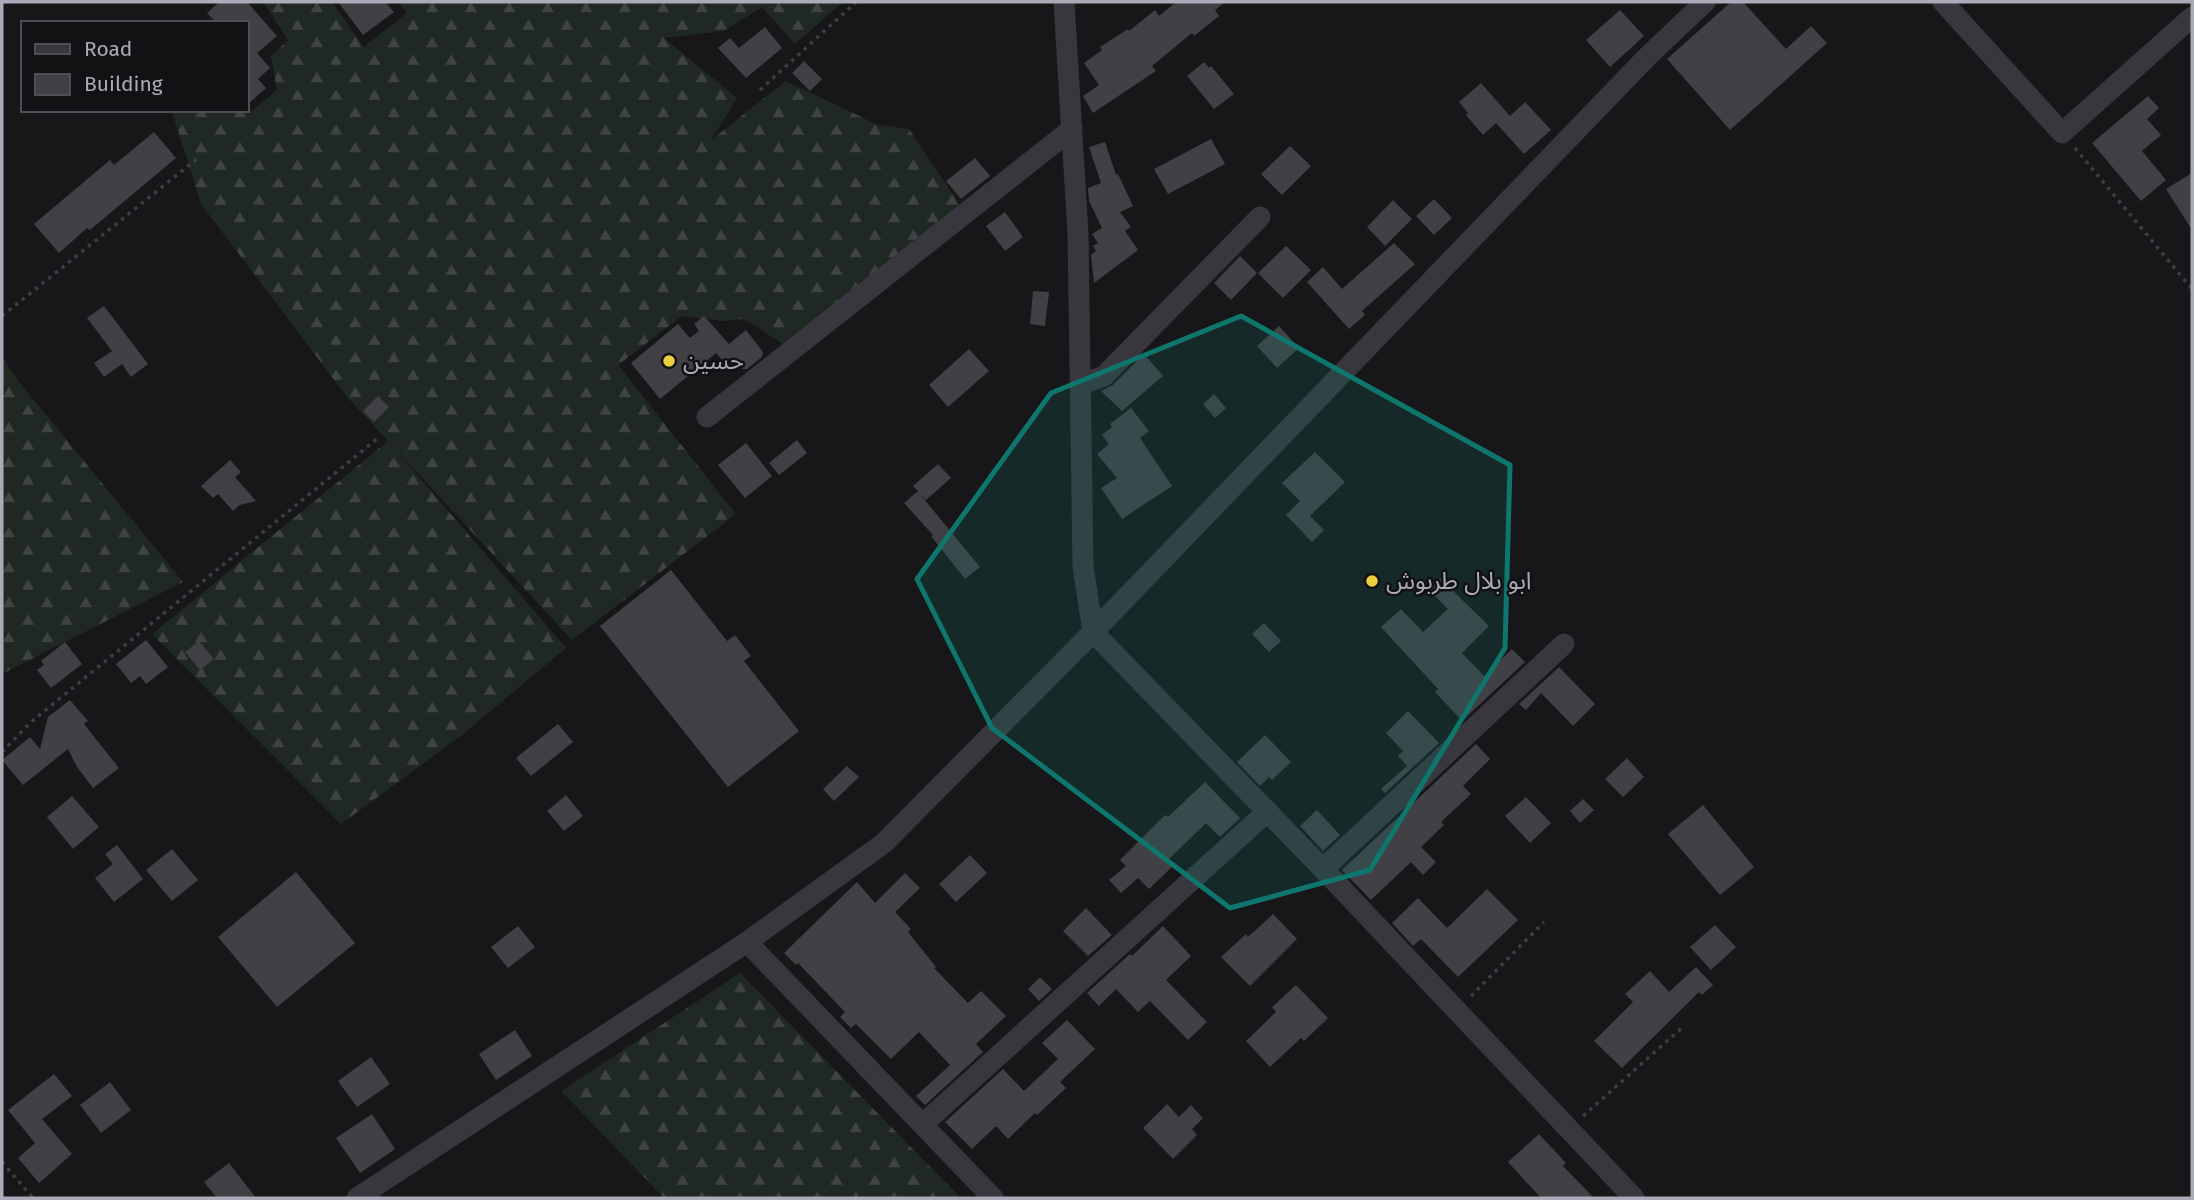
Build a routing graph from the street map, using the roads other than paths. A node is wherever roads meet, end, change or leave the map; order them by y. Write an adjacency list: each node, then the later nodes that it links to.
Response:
1 (1065, 2): 5 (street)
2 (1705, 2): 9 (street)
3 (1943, 2): 4 (street)
4 (2192, 17)
5 (1072, 129): 7 (street); 8 (street)
6 (1260, 218): 7 (street)
7 (1080, 385): 9 (street)
8 (707, 417)
9 (1093, 632): 11 (street); 13 (street)
10 (1564, 643): 12 (street)
11 (1268, 811): 12 (street); 14 (street)
12 (1323, 869): 17 (street)
13 (747, 942): 14 (street); 15 (street)
14 (923, 1124): 16 (street)
15 (357, 1198)
16 (993, 1198)
17 (1634, 1198)

